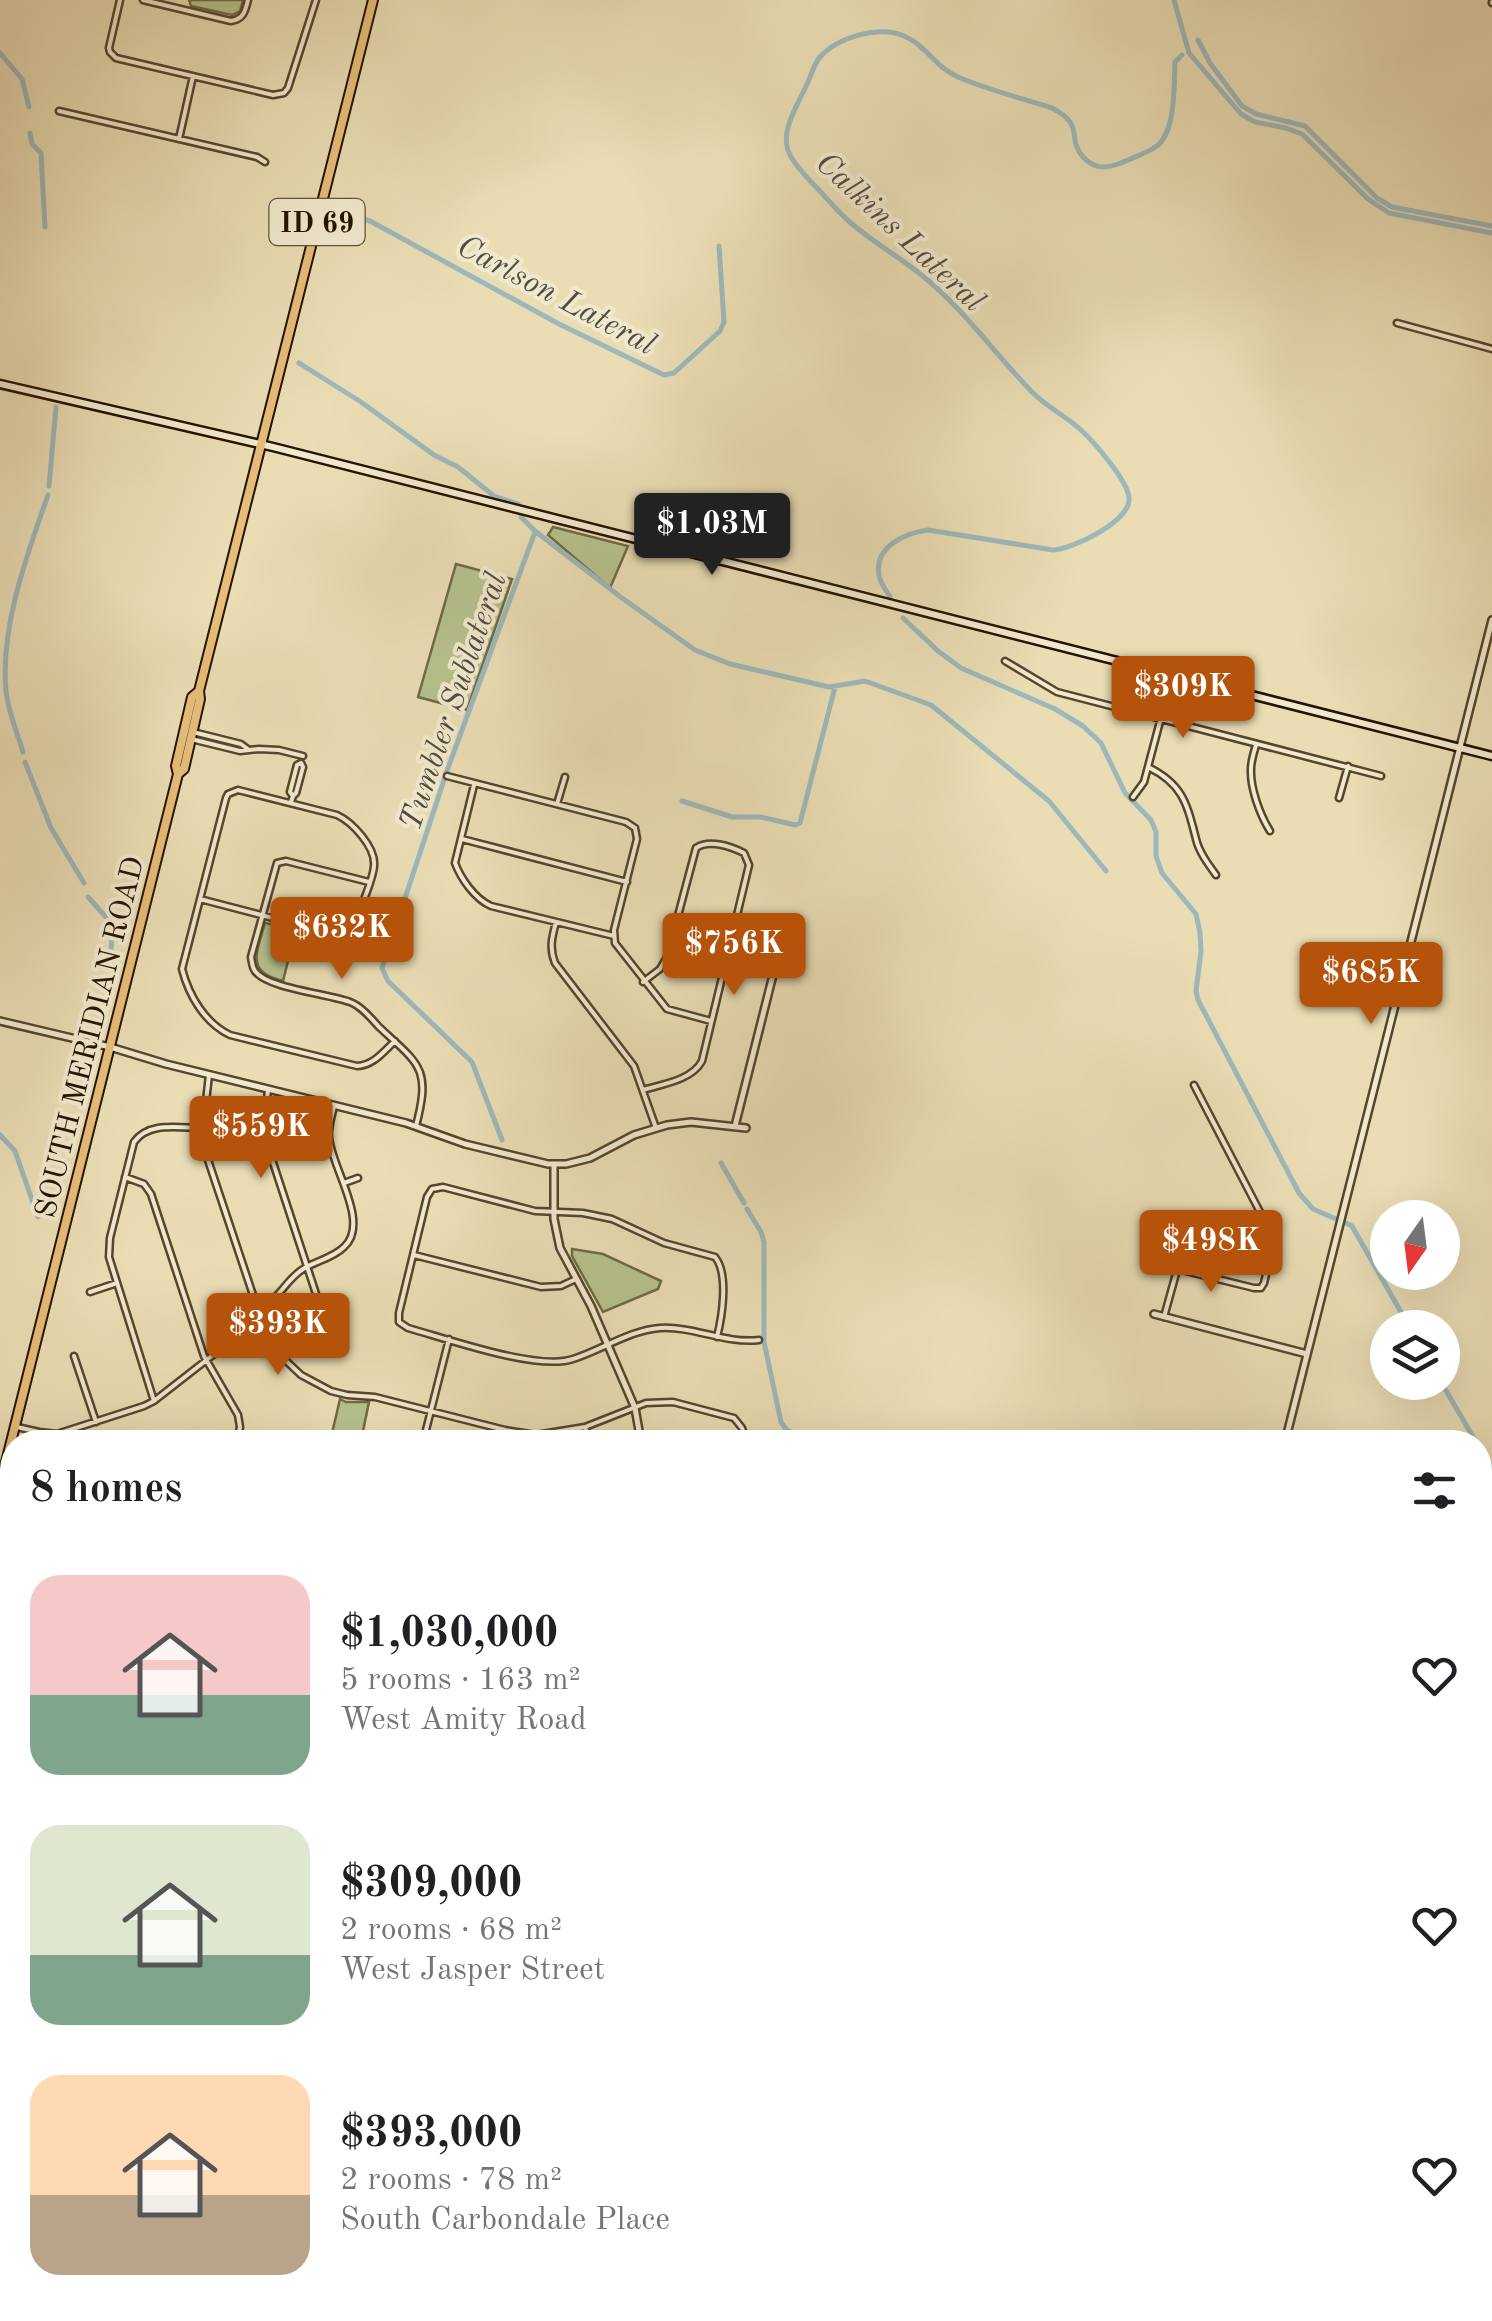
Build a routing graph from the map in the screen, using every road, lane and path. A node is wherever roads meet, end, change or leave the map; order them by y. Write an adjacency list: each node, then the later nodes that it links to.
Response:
1 (120, 0): 6 (street)
2 (143, 0): 3 (street)
3 (248, 0)
4 (316, 0): 6 (street)
5 (373, 0): 13 (main road, SOUTH MERIDIAN ROAD / ID 69)
6 (193, 76): 8 (street)
7 (58, 111): 8 (street)
8 (179, 139): 9 (street)
9 (266, 162)
10 (1397, 324): 11 (street)
11 (1492, 349)
12 (0, 384): 13 (main road)
13 (261, 444): 16 (main road); 18 (main road, SOUTH MERIDIAN ROAD / ID 69)
14 (1492, 620): 20 (street)
15 (1004, 661): 17 (street)
16 (1172, 676): 17 (street); 20 (main road)
17 (1161, 718): 19 (street); 23 (street)
18 (189, 734): 30 (street); 50 (main road, SOUTH MERIDIAN ROAD / ID 69)
19 (1256, 743): 22 (street); 33 (street)
20 (1460, 748): 21 (main road); 82 (street)
21 (1492, 756)
22 (1348, 766): 26 (street); 29 (street)
23 (1148, 767): 28 (street); 36 (street)
24 (447, 776): 27 (street)
25 (565, 776): 31 (street)
26 (1381, 776)
27 (474, 783): 31 (street); 35 (street)
28 (1132, 797)
29 (1339, 798)
30 (291, 803): 37 (street); 39 (street)
31 (557, 804): 38 (street)
32 (1273, 817): 33 (street)
33 (1264, 822): 34 (street)
34 (1270, 831)
35 (460, 839): 38 (street); 41 (street)
36 (1216, 874)
37 (369, 882): 40 (street); 40 (street)
38 (627, 882): 42 (street)
39 (200, 900): 40 (street); 49 (street)
40 (262, 915): 49 (street)
41 (556, 922): 42 (street); 54 (street)
42 (614, 936): 46 (street)
43 (726, 962): 45 (street); 46 (street); 48 (street)
44 (776, 962): 45 (street)
45 (773, 974): 57 (street)
46 (643, 982): 48 (street)
47 (0, 1021): 50 (street)
48 (711, 1021): 54 (street)
49 (395, 1042): 56 (street)
50 (110, 1047): 51 (street); 89 (main road, SOUTH MERIDIAN ROAD / ID 69)
51 (208, 1075): 53 (street); 58 (street)
52 (1194, 1084): 69 (street)
53 (268, 1090): 55 (street); 67 (street)
54 (644, 1090): 59 (street)
55 (334, 1106): 56 (street); 64 (street)
56 (416, 1126): 61 (street)
57 (735, 1126): 59 (street); 60 (street)
58 (203, 1128): 62 (street); 74 (street)
59 (656, 1128): 61 (street)
60 (746, 1128)
61 (554, 1164): 65 (street)
62 (125, 1177): 71 (street); 84 (street)
63 (358, 1178): 64 (street)
64 (343, 1183): 67 (street)
65 (554, 1213): 66 (street); 70 (street); 78 (street)
66 (414, 1256): 70 (street); 79 (street)
67 (307, 1266): 73 (street); 74 (street)
68 (1165, 1266): 69 (street)
69 (1177, 1270): 76 (street)
70 (576, 1279): 81 (street)
71 (116, 1284): 72 (street); 85 (street)
72 (90, 1292)
73 (324, 1305)
74 (257, 1308): 77 (street)
75 (1154, 1314): 76 (street)
76 (1164, 1317): 82 (street)
77 (266, 1334): 84 (street); 87 (street)
78 (718, 1337): 80 (street); 81 (street)
79 (449, 1339): 81 (street); 87 (street)
80 (759, 1340)
81 (608, 1345): 86 (street)
82 (1307, 1354): 101 (street)
83 (74, 1356): 88 (street)
84 (206, 1361): 85 (street); 94 (street)
85 (154, 1401): 88 (street)
86 (634, 1408): 90 (street); 99 (street); 100 (street)
87 (431, 1411): 95 (street); 96 (street)
88 (96, 1422): 93 (street)
89 (15, 1426): 91 (main road, SOUTH MERIDIAN ROAD / ID 69); 92 (street)
90 (586, 1427): 97 (street); 98 (street)
91 (14, 1430)
92 (32, 1430)
93 (79, 1430)
94 (239, 1430)
95 (426, 1430)
96 (510, 1430)
97 (569, 1430)
98 (587, 1430)
99 (639, 1430)
100 (742, 1430)
101 (1288, 1430)

